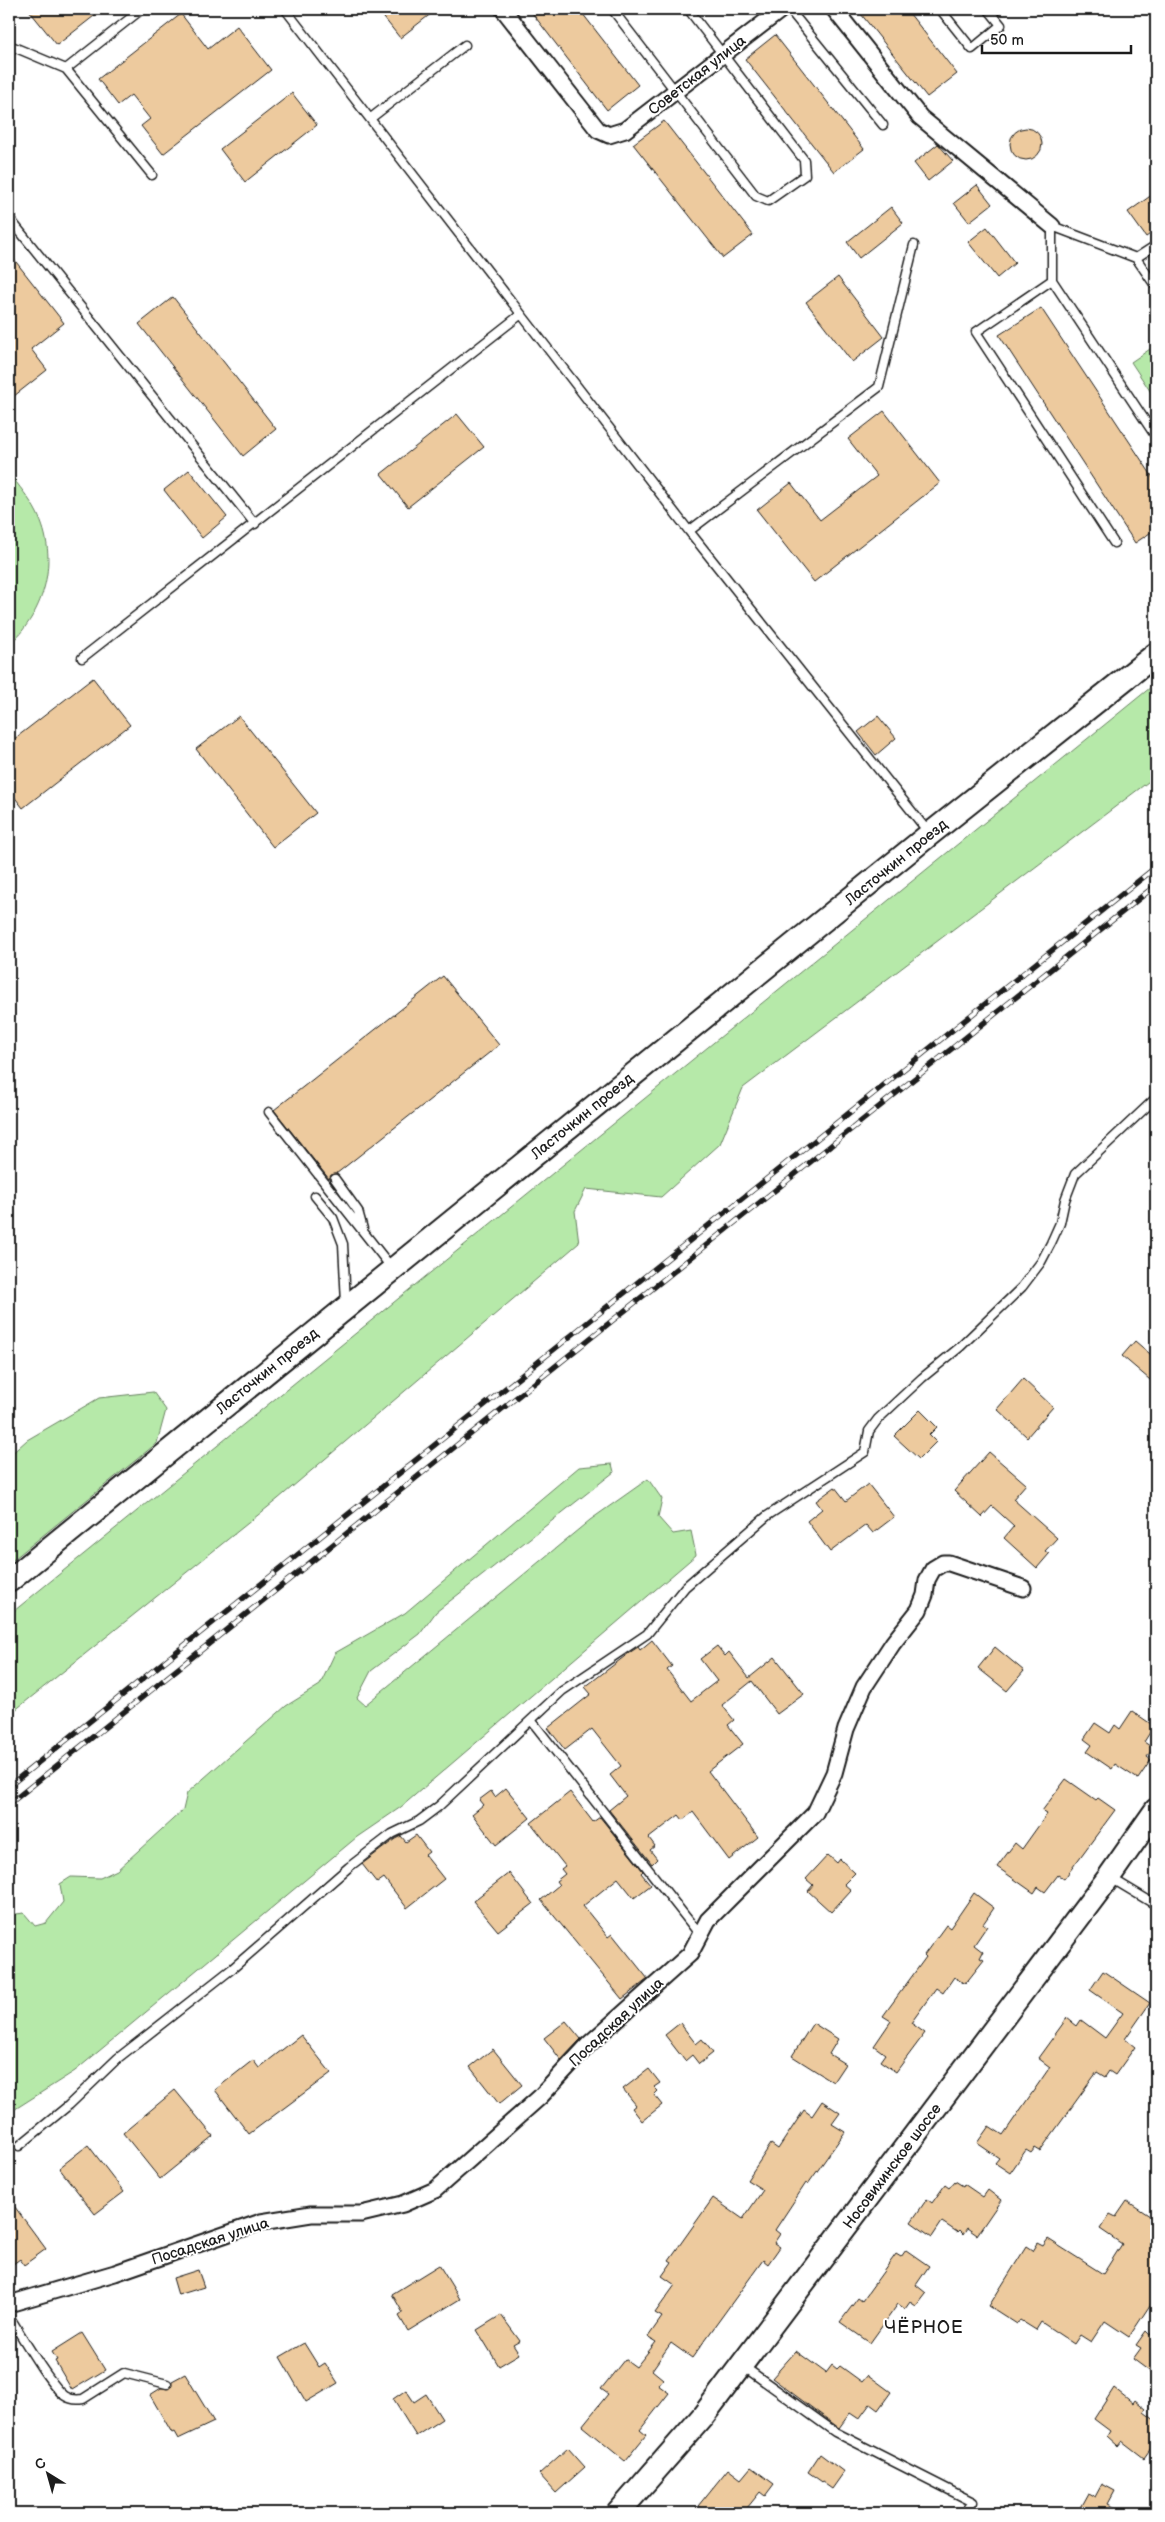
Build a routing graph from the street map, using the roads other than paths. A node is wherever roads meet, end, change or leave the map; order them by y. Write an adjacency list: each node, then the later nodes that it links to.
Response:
1 (142, 9): 14 (lane)
2 (285, 9): 16 (lane)
3 (503, 9): 15 (street, Советская улица)
4 (612, 9): 15 (lane)
5 (688, 9): 13 (lane)
6 (782, 9): 13 (street, Советская улица)
7 (788, 9): 17 (lane)
8 (834, 9): 20 (street)
9 (940, 9): 10 (lane)
10 (988, 9)
11 (9, 45): 14 (lane)
12 (465, 45): 16 (lane)
13 (723, 54): 15 (street, Советская улица); 15 (lane)
14 (66, 69): 18 (lane)
15 (675, 92)
16 (371, 118): 26 (lane)
17 (883, 125)
18 (152, 175)
19 (9, 213): 28 (lane)
20 (1052, 226): 23 (lane); 24 (lane)
21 (914, 245): 29 (lane)
22 (1156, 245): 23 (lane)
23 (1136, 258): 25 (lane)
24 (1052, 280): 27 (lane); 30 (lane)
25 (1156, 287)
26 (520, 315): 28 (lane); 29 (lane)
27 (1156, 437)
28 (255, 524): 32 (lane)
29 (689, 531): 33 (lane)
30 (1114, 543)
31 (1156, 654): 33 (street, Ласточкин проезд)
32 (82, 658)
33 (930, 834): 39 (street, Ласточкин проезд)
34 (1156, 1098): 43 (lane)
35 (269, 1112): 38 (lane)
36 (335, 1178): 38 (lane)
37 (315, 1196): 40 (lane)
38 (364, 1233): 39 (lane)
39 (393, 1269): 40 (street, Ласточкин проезд)
40 (347, 1307): 41 (street, Ласточкин проезд)
41 (9, 1581)
42 (1023, 1588): 47 (street, Посадская улица)
43 (531, 1720): 47 (lane); 48 (lane)
44 (1156, 1810): 45 (street, Носовихинское шоссе)
45 (1110, 1877): 46 (lane); 51 (street, Носовихинское шоссе)
46 (1156, 1905)
47 (700, 1935): 49 (street, Посадская улица)
48 (19, 2146)
49 (9, 2304)
50 (9, 2316): 52 (lane)
51 (742, 2364): 53 (street, Носовихинское шоссе); 54 (lane)
52 (168, 2384)
53 (618, 2513)
54 (965, 2513)

